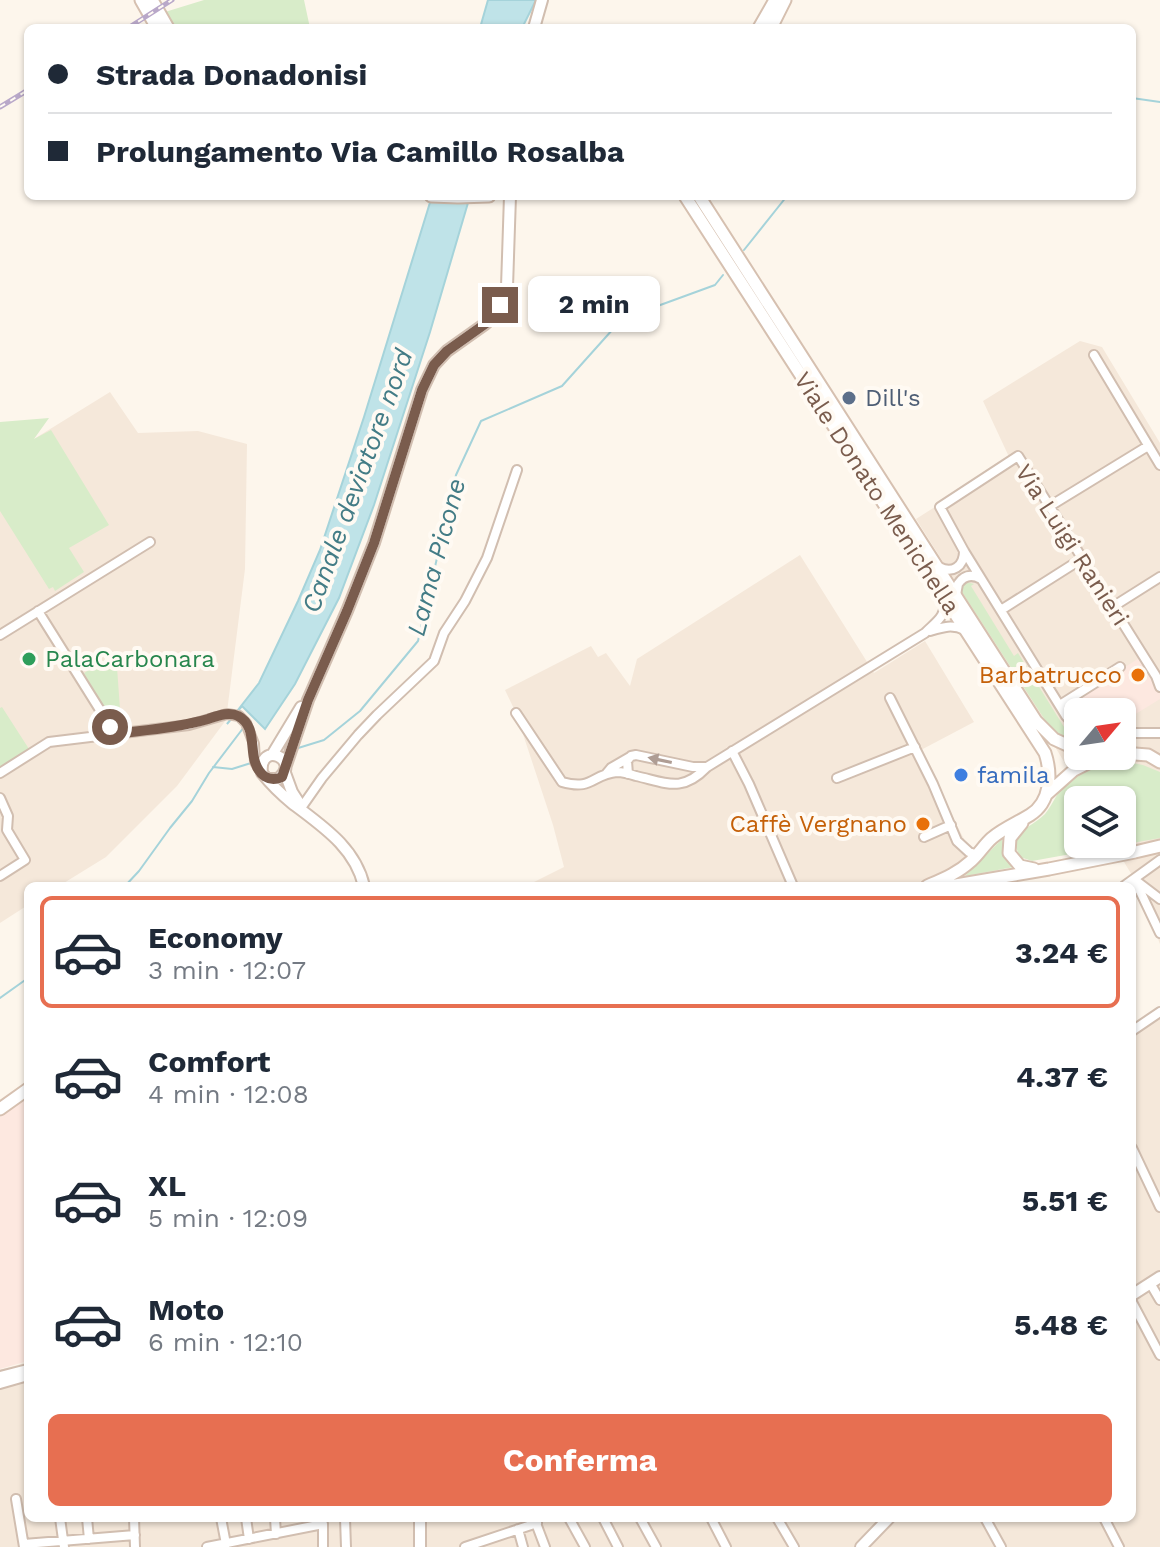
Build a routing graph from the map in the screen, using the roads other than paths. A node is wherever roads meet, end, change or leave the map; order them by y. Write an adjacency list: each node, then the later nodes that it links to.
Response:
1 (141, 0): 6 (main road)
2 (152, 0): 7 (main road)
3 (542, 0): 8 (street)
4 (775, 0): 9 (main road)
5 (785, 0): 10 (main road)
6 (155, 24)
7 (166, 24)
8 (535, 24)
9 (761, 24)
10 (773, 24)
11 (510, 200): 36 (street)
12 (693, 200): 14 (main road, Viale Donato Menichella)
13 (1094, 355): 15 (street)
14 (817, 389): 22 (main road, Viale Donato Menichella); 25 (main road, Viale Donato Menichella)
15 (1148, 446): 16 (street); 18 (street)
16 (1160, 465)
17 (517, 470): 63 (street)
18 (1050, 506): 20 (street, Via Luigi Ranieri); 21 (street, Via Luigi Ranieri)
19 (150, 542): 29 (street)
20 (964, 551): 22 (street); 24 (street, Via Luigi Ranieri)
21 (1083, 558): 27 (street, Via Luigi Ranieri); 28 (street)
22 (936, 564): 26 (main road, Viale Donato Menichella)
23 (1160, 577): 27 (street)
24 (984, 582): 26 (street); 28 (street, Via Luigi Ranieri)
25 (945, 598): 30 (main road, Viale Donato Menichella); 31 (street)
26 (958, 599): 44 (main road, Viale Donato Menichella)
27 (1114, 606): 34 (street, Via Luigi Ranieri)
28 (1001, 610): 37 (street, Via Luigi Ranieri)
29 (38, 611): 32 (street); 41 (street)
30 (965, 630): 31 (street); 61 (main road, Viale Donato Menichella)
31 (925, 633): 47 (street)
32 (0, 635)
33 (1120, 667): 37 (street)
34 (1160, 687)
35 (890, 698): 45 (street)
36 (308, 700): 49 (street); 54 (street)
37 (1060, 705): 38 (street, Via Luigi Ranieri)
38 (1064, 712)
39 (516, 713): 57 (street)
40 (1160, 733): 42 (street)
41 (115, 734): 43 (street); 56 (street)
42 (1136, 734)
43 (254, 744): 49 (street); 59 (street)
44 (1064, 744)
45 (915, 747): 60 (street); 65 (street)
46 (1160, 748): 50 (street)
47 (732, 751): 53 (street); 75 (street)
48 (1136, 754): 50 (main road)
49 (270, 755): 54 (street); 59 (street)
50 (1148, 755): 52 (main road)
51 (631, 756): 53 (street, one-way to 51); 57 (street); 58 (street)
52 (1160, 762)
53 (707, 767): 58 (street)
54 (285, 769): 59 (street); 63 (street)
55 (1074, 770): 61 (main road)
56 (0, 773)
57 (606, 774): 58 (street)
58 (628, 774)
59 (265, 776): 63 (street)
60 (837, 778)
61 (1045, 796): 64 (main road)
62 (0, 798): 73 (street)
63 (301, 808): 74 (street)
64 (1031, 814): 69 (main road); 72 (main road)
65 (951, 825): 66 (street); 67 (street)
66 (924, 837)
67 (962, 847): 69 (street); 71 (street)
68 (1160, 848): 72 (main road)
69 (977, 855): 71 (main road)
70 (1160, 860): 78 (street)
71 (963, 868): 76 (main road)
72 (1049, 869): 77 (main road)
73 (0, 876)
74 (363, 882)
75 (791, 882)
76 (935, 882)
77 (973, 882)
78 (1130, 882)
79 (1136, 885): 81 (street)
80 (1136, 887): 82 (street)
81 (1160, 899)
82 (1160, 933)
83 (1160, 1012): 84 (street)
84 (1136, 1028)
85 (24, 1092): 86 (main road)
86 (0, 1109)
87 (1136, 1156): 88 (street)
88 (1160, 1207)
89 (1155, 1280): 90 (street); 91 (street)
90 (1136, 1292)
91 (1160, 1300)
92 (1136, 1310): 93 (street)
93 (1160, 1355)
94 (24, 1370): 95 (street)
95 (0, 1376)
96 (24, 1377): 97 (street)
97 (0, 1384)
98 (16, 1499): 125 (street)
99 (61, 1522): 123 (street)
100 (87, 1522): 120 (street)
101 (134, 1522): 119 (street)
102 (222, 1522): 124 (street)
103 (247, 1522): 121 (street)
104 (275, 1522): 118 (street)
105 (345, 1522): 130 (street)
106 (420, 1522): 131 (street)
107 (533, 1522): 117 (street)
108 (535, 1522): 133 (street)
109 (571, 1522): 134 (street)
110 (605, 1522): 135 (street)
111 (642, 1522): 136 (street)
112 (713, 1522): 137 (street)
113 (779, 1522): 138 (street)
114 (885, 1522): 139 (street)
115 (987, 1522): 140 (street)
116 (1106, 1522): 141 (street)
117 (518, 1529): 126 (street); 132 (street)
118 (276, 1534): 121 (street); 129 (street)
119 (135, 1535): 122 (street); 127 (street)
120 (89, 1539): 122 (street); 123 (street)
121 (249, 1539): 124 (street)
122 (106, 1542)
123 (64, 1544): 125 (street)
124 (226, 1544): 128 (street)
125 (24, 1545)
126 (471, 1546)
127 (135, 1547)
128 (207, 1547)
129 (323, 1547)
130 (346, 1547)
131 (420, 1547)
132 (523, 1547)
133 (545, 1547)
134 (585, 1547)
135 (618, 1547)
136 (656, 1547)
137 (726, 1547)
138 (794, 1547)
139 (861, 1547)
140 (1001, 1547)
141 (1119, 1547)

